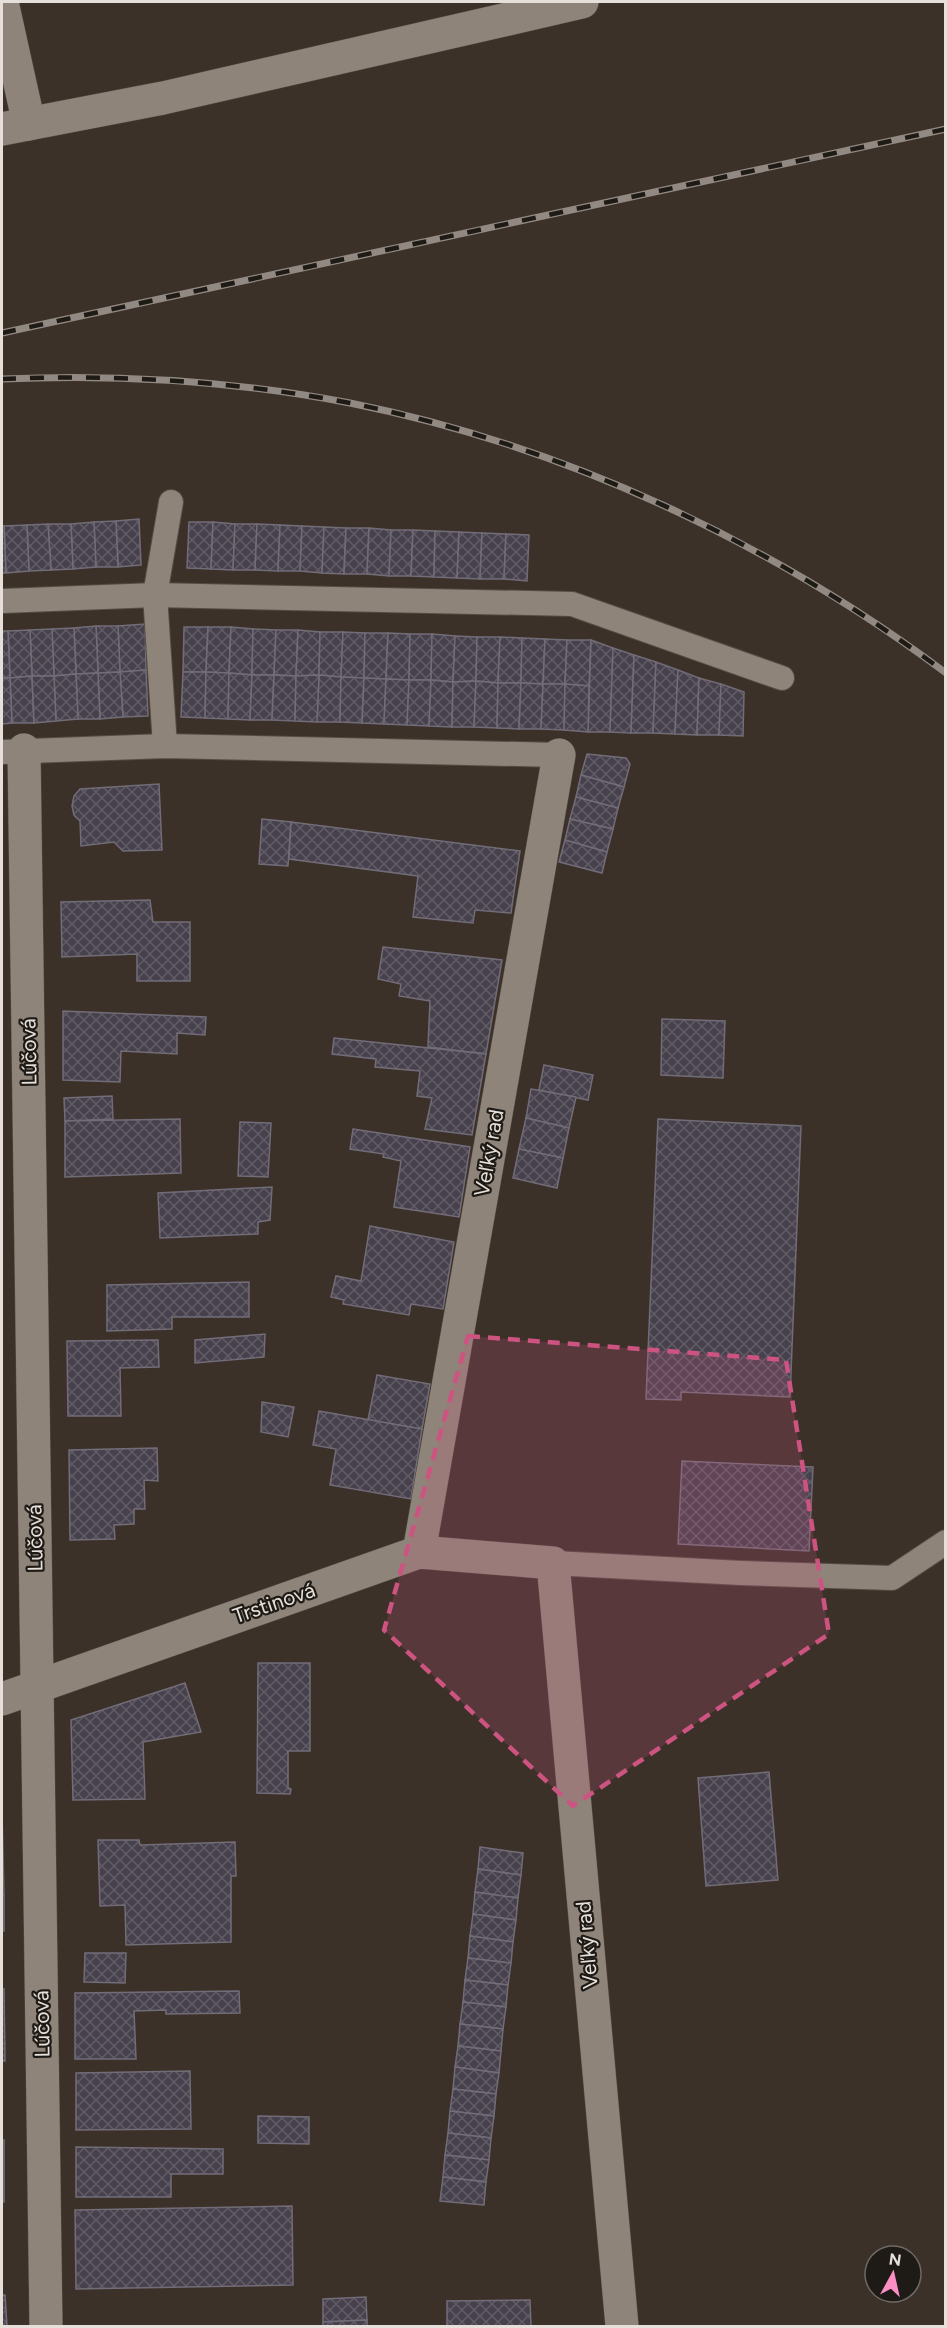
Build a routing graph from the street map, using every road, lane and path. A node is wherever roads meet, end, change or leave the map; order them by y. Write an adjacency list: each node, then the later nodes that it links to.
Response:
1 (2, 2): 3 (street)
2 (582, 2): 3 (street)
3 (15, 127)
4 (171, 502): 5 (lane)
5 (155, 595): 6 (lane); 7 (lane); 8 (lane)
6 (2, 601)
7 (782, 678)
8 (165, 746): 9 (lane); 10 (lane)
9 (13, 751): 14 (street, Lúčová)
10 (559, 755): 12 (street, Veľký rad)
11 (945, 1542): 13 (lane)
12 (419, 1552): 13 (street, Trstinová); 14 (street, Trstinová)
13 (553, 1563): 17 (street, Veľký rad)
14 (37, 1686): 15 (street, Trstinová); 16 (street, Lúčová)
15 (2, 1699)
16 (46, 2326)
17 (622, 2326)

